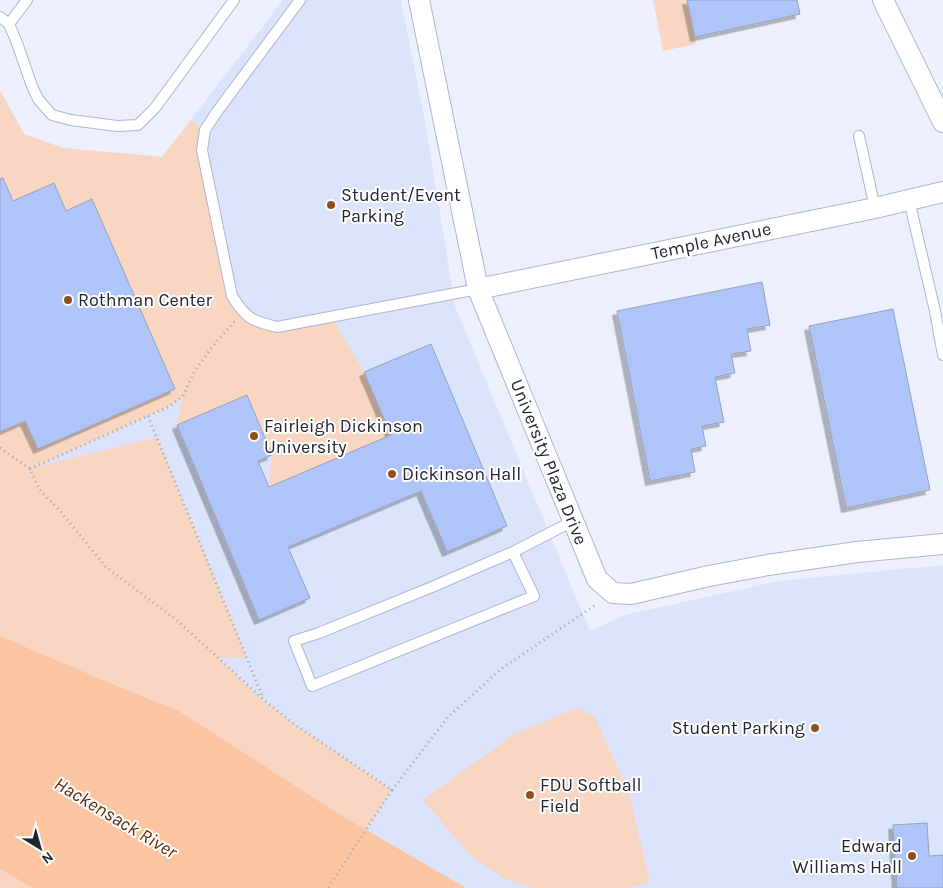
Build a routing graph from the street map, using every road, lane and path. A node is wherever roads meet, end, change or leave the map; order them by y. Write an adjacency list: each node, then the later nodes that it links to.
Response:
1 (27, 0): 7 (lane)
2 (234, 0): 7 (lane)
3 (300, 0): 15 (lane)
4 (418, 0): 13 (street, University Plaza Drive)
5 (883, 0): 8 (street)
6 (0, 17): 7 (lane)
7 (9, 24)
8 (943, 122)
9 (859, 136): 12 (lane)
10 (943, 192): 11 (street, Temple Avenue)
11 (909, 200): 12 (street, Temple Avenue); 14 (lane)
12 (875, 208): 13 (street, Temple Avenue)
13 (478, 289): 15 (lane); 20 (street, University Plaza Drive)
14 (939, 310): 16 (lane)
15 (242, 312): 17 (path)
16 (943, 355)
17 (148, 416): 19 (path); 24 (path)
18 (0, 448): 19 (path)
19 (30, 469): 24 (path)
20 (573, 520): 22 (lane); 23 (street, University Plaza Drive)
21 (943, 544): 23 (street)
22 (513, 552): 22 (lane)
23 (613, 593): 25 (path)
24 (264, 700): 25 (path)
25 (392, 790): 26 (path)
26 (328, 888)

